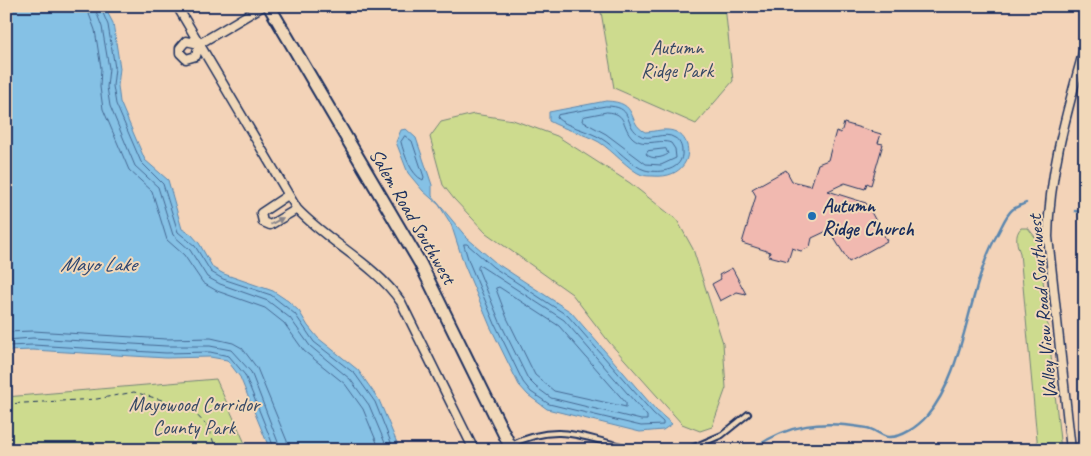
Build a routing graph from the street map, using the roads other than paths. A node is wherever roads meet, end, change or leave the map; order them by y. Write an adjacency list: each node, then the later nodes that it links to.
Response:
1 (177, 6): 4 (street)
2 (263, 6): 4 (street)
3 (269, 6): 9 (main road, Salem Road Southwest)
4 (198, 44): 6 (street)
5 (1085, 46): 13 (street, Valley View Road Southwest)
6 (288, 195): 7 (street); 7 (street, one-way to 7)
7 (297, 209): 10 (street)
8 (748, 414): 12 (lane)
9 (511, 447): 11 (lane)
10 (474, 450)
11 (644, 450)
12 (687, 450)
13 (1071, 450)

